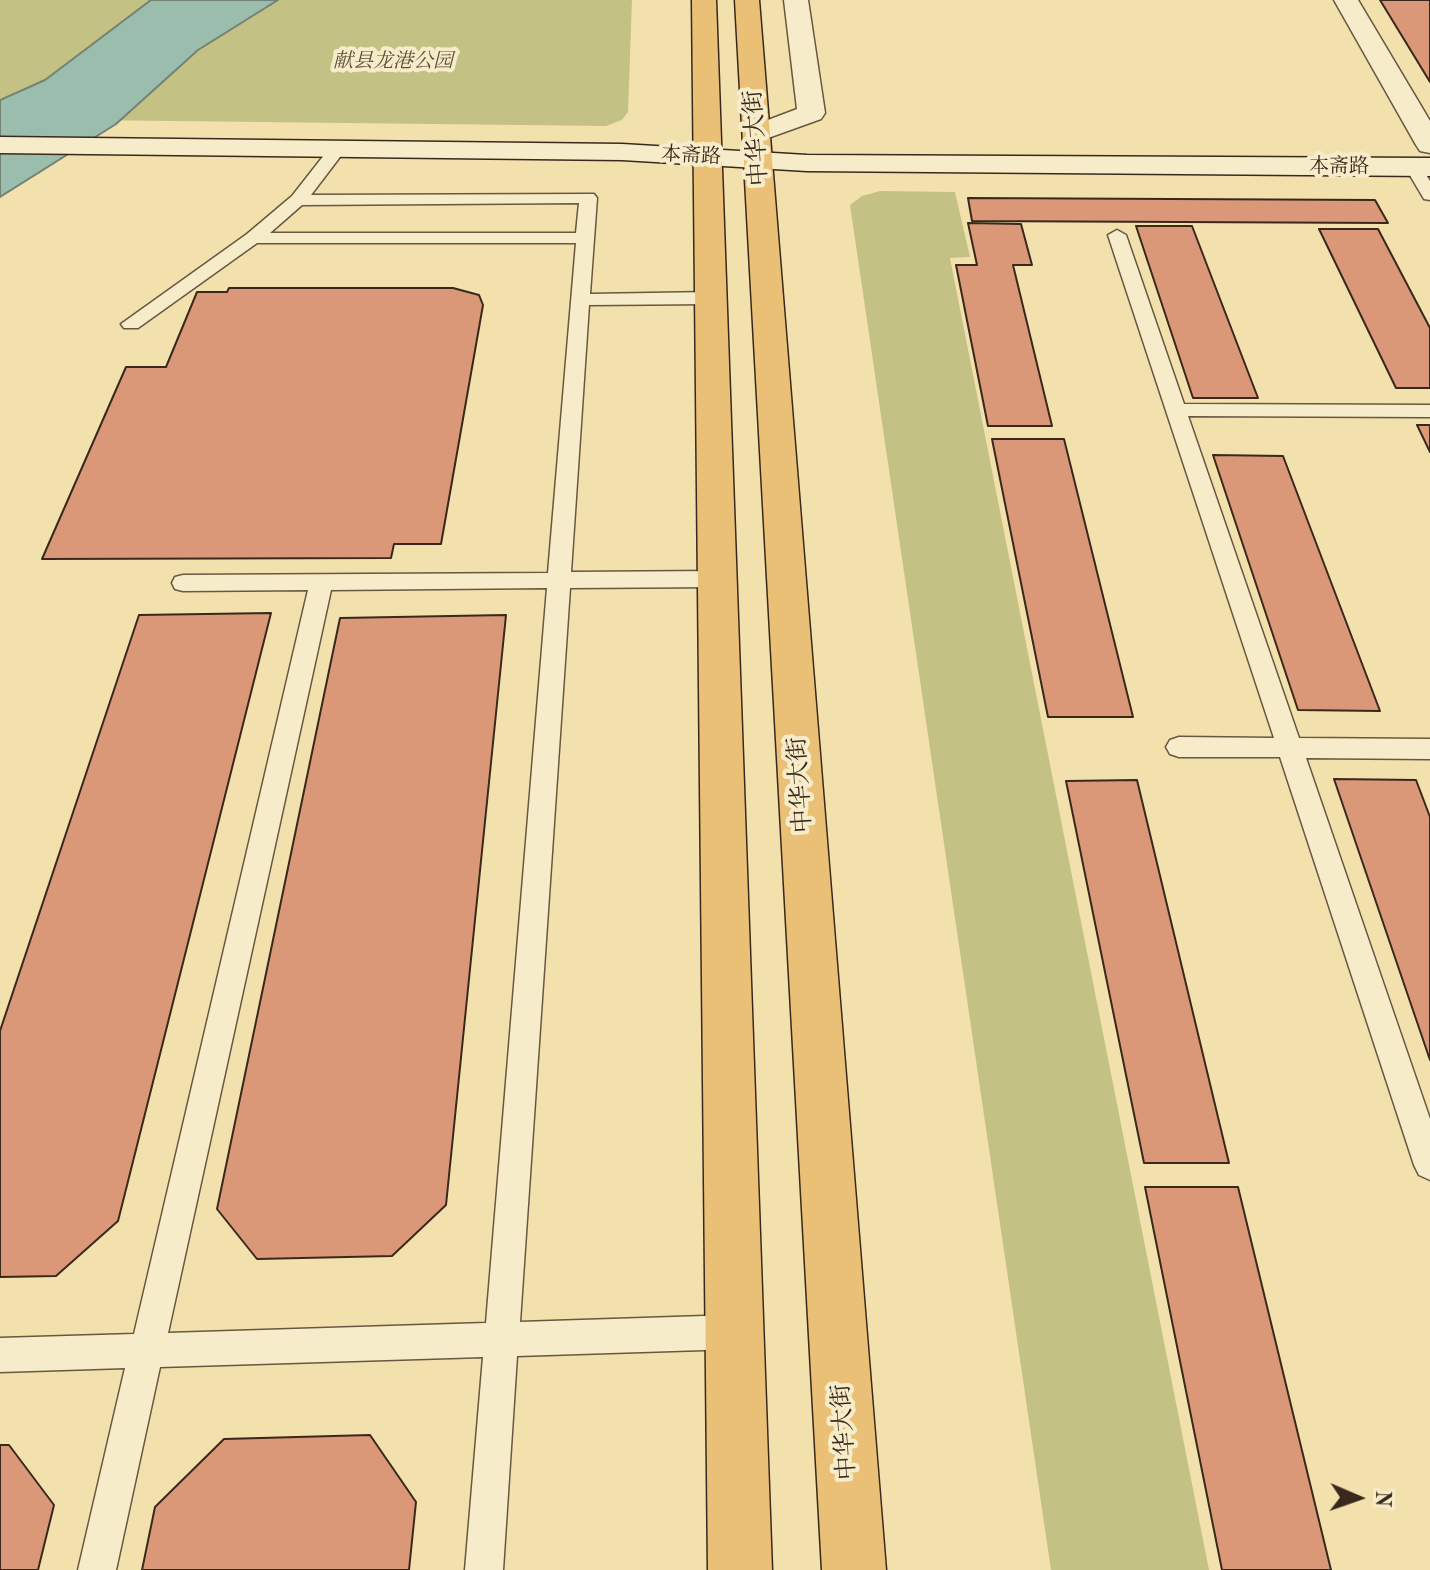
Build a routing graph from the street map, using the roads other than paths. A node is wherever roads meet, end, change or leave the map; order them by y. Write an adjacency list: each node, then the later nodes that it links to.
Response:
1 (704, 0): 8 (main road, 中华大街)
2 (747, 0): 6 (main road, 中华大街)
3 (796, 0): 6 (street)
4 (1346, 0): 9 (street)
5 (0, 145): 7 (street, 本斋路)
6 (757, 147): 8 (street, 本斋路); 9 (street, 本斋路); 35 (main road, 中华大街)
7 (338, 149): 8 (street, 本斋路); 11 (lane)
8 (708, 157): 15 (main road, 中华大街)
9 (1424, 160): 10 (lane)
10 (1430, 195)
11 (298, 200): 13 (lane); 14 (lane)
12 (1117, 235): 18 (lane)
13 (253, 238): 14 (lane); 17 (lane)
14 (585, 238): 16 (lane)
15 (711, 298): 16 (lane); 20 (main road, 中华大街)
16 (580, 300): 21 (lane)
17 (131, 324)
18 (1176, 410): 19 (lane); 25 (lane)
19 (1430, 411)
20 (717, 579): 21 (lane); 28 (main road, 中华大街)
21 (559, 581): 22 (lane); 29 (lane)
22 (321, 582): 23 (lane); 30 (lane)
23 (183, 583)
24 (1179, 747): 25 (lane)
25 (1290, 748): 26 (lane); 27 (lane)
26 (1430, 749)
27 (1430, 1165)
28 (735, 1332): 29 (lane); 34 (main road, 中华大街)
29 (501, 1339): 30 (lane); 33 (lane)
30 (147, 1351): 31 (lane); 32 (lane)
31 (0, 1355)
32 (97, 1570)
33 (484, 1570)
34 (740, 1570)
35 (854, 1570)

